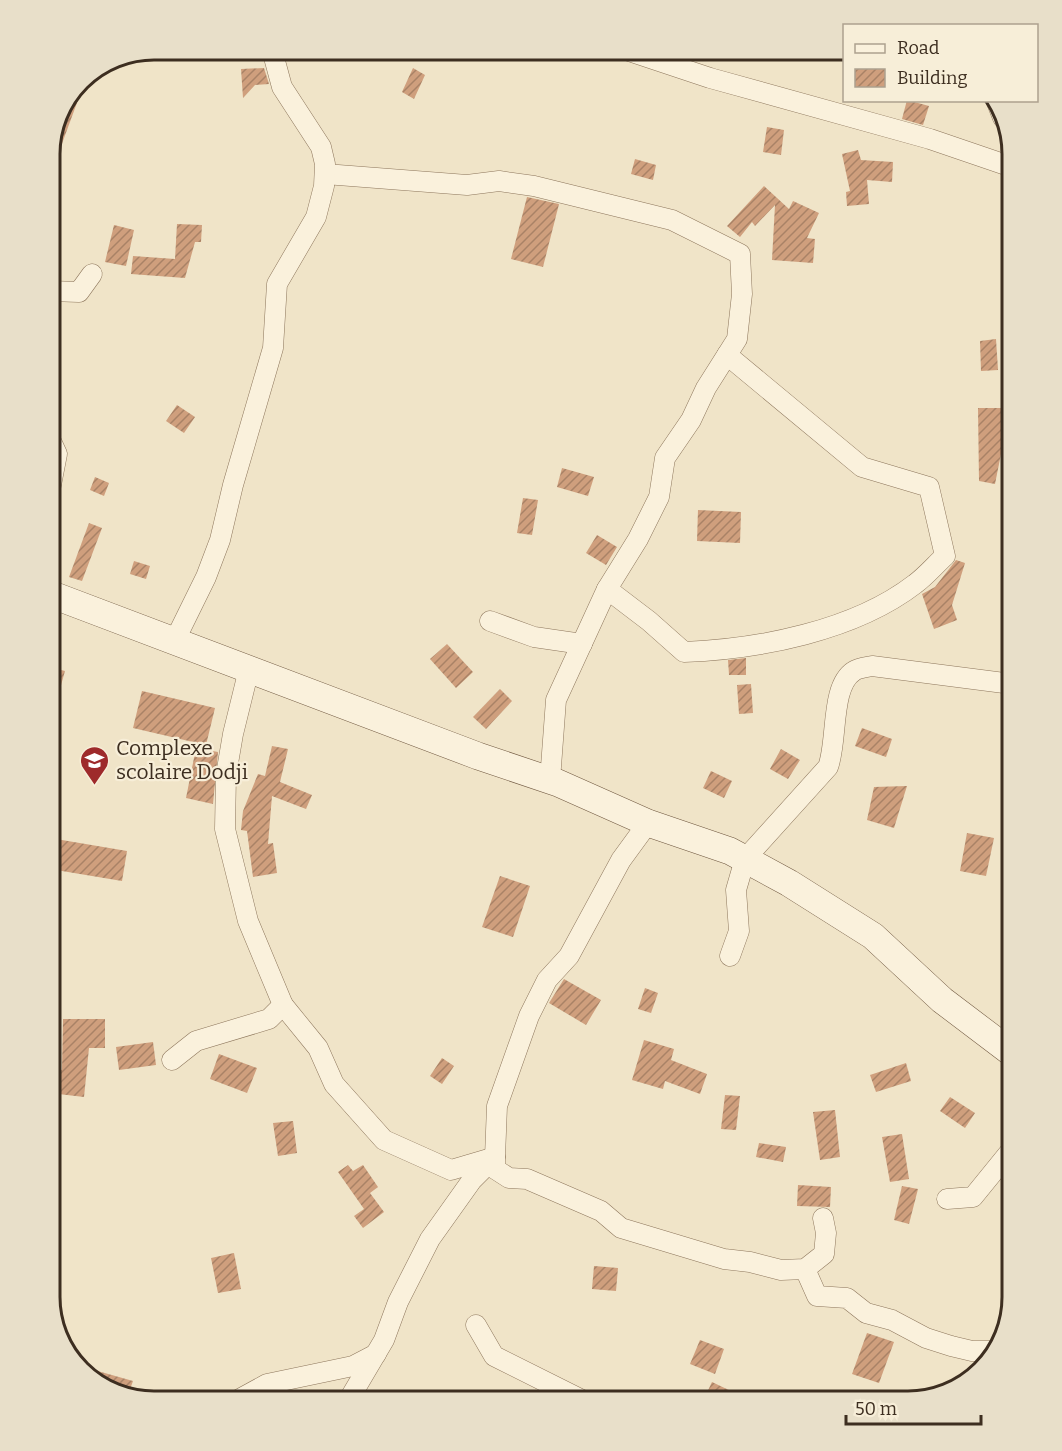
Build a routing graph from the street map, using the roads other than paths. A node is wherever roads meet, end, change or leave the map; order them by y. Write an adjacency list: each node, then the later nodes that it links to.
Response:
1 (275, 60): 4 (street)
2 (656, 60): 3 (street)
3 (1002, 164)
4 (325, 174): 7 (street); 11 (street)
5 (92, 274): 6 (street)
6 (60, 291)
7 (727, 355): 8 (street); 8 (street)
8 (607, 589): 12 (street)
9 (60, 598): 11 (main road)
10 (490, 621): 12 (street)
11 (174, 642): 13 (main road)
12 (582, 645): 15 (street)
13 (249, 669): 15 (main road); 19 (street)
14 (1002, 683): 17 (street)
15 (550, 780): 16 (main road)
16 (648, 823): 17 (main road); 22 (street)
17 (745, 859): 18 (street); 20 (main road)
18 (730, 956)
19 (283, 1005): 21 (street); 22 (street)
20 (1002, 1045)
21 (172, 1060)
22 (495, 1157): 26 (street); 29 (street)
23 (1002, 1161): 24 (street)
24 (947, 1199)
25 (823, 1218): 26 (street)
26 (805, 1269): 28 (street)
27 (476, 1325): 32 (street)
28 (985, 1351)
29 (376, 1354): 30 (street); 31 (street)
30 (254, 1391)
31 (354, 1391)
32 (564, 1391)

